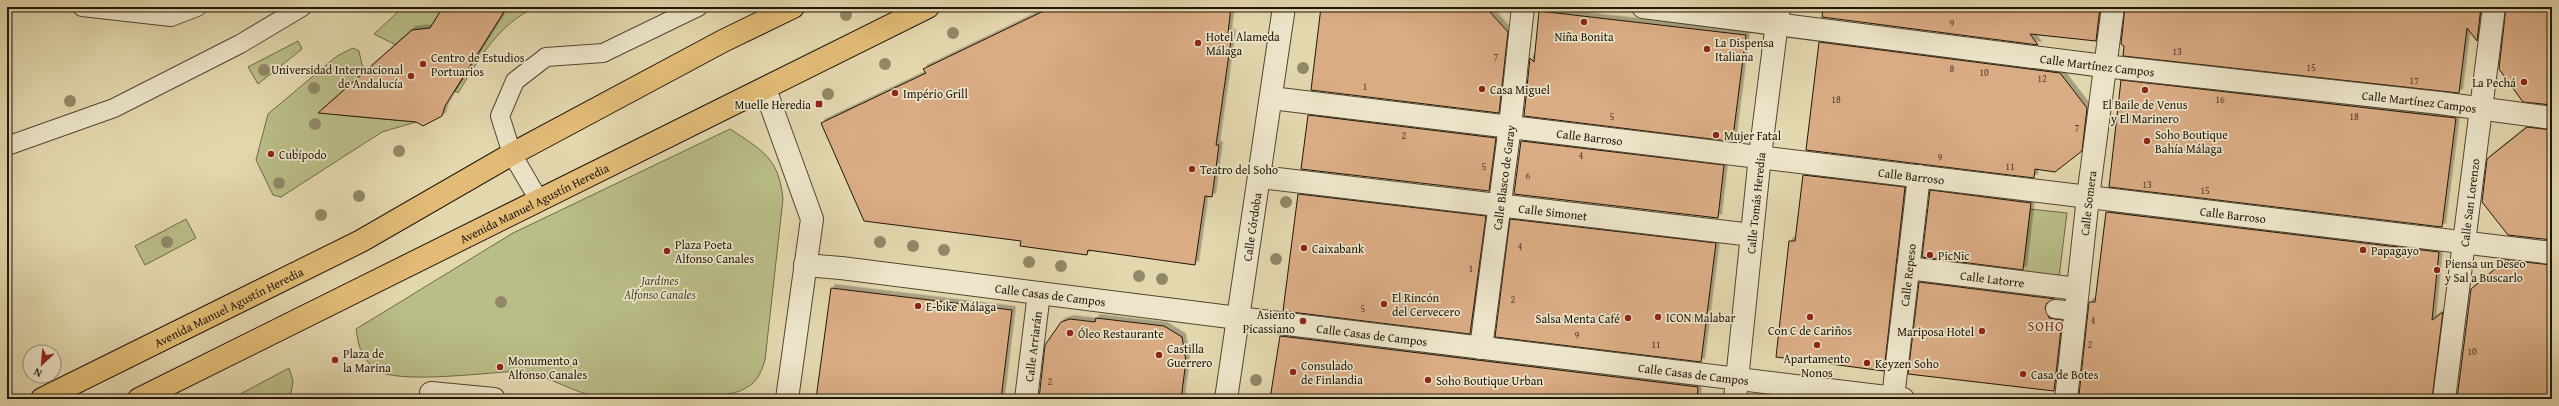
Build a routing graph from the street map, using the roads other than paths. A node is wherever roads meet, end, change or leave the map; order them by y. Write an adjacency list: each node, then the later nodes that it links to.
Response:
1 (82, 7): 2 (lane)
2 (197, 7)
3 (302, 7): 19 (lane)
4 (698, 7): 20 (lane)
5 (793, 7): 20 (main road, Avenida Manuel Agustín Heredia)
6 (928, 7): 14 (main road, Avenida Manuel Agustín Heredia)
7 (1284, 7): 15 (street, Calle Córdoba)
8 (1523, 7): 18 (street, Calle Blasco de Garay)
9 (1643, 7): 12 (street, Calle Martínez Campos)
10 (2113, 7): 13 (street, Calle Somera)
11 (2494, 7): 16 (street, Calle San Lorenzo)
12 (1778, 16): 13 (street, Calle Martínez Campos); 21 (street, Calle Tomás Heredia)
13 (2104, 66): 16 (street, Calle Martínez Campos); 24 (street, Calle Somera)
14 (765, 89): 25 (main road, Avenida Manuel Agustín Heredia); 30 (street)
15 (1271, 98): 18 (street, Calle Barroso); 23 (street, Calle Córdoba)
16 (2481, 108): 17 (street, Calle Martínez Campos); 28 (street, Calle San Lorenzo)
17 (2552, 118)
18 (1510, 126): 21 (street, Calle Barroso); 26 (street, Calle Blasco de Garay)
19 (7, 146)
20 (512, 154): 25 (lane); 39 (main road, Avenida Manuel Agustín Heredia)
21 (1760, 156): 22 (street, Calle Barroso); 27 (street, Calle Tomás Heredia)
22 (1919, 176): 24 (street, Calle Barroso); 31 (street, Calle Repeso)
23 (1260, 177): 26 (street, Calle Simonet); 34 (street, Calle Córdoba)
24 (2088, 197): 28 (street, Calle Barroso); 32 (street, Calle Somera)
25 (539, 200): 40 (main road, Avenida Manuel Agustín Heredia)
26 (1500, 206): 27 (street, Calle Simonet); 35 (street, Calle Blasco de Garay)
27 (1752, 235): 36 (street, Calle Tomás Heredia)
28 (2464, 244): 29 (street, Calle Barroso); 46 (street, Calle San Lorenzo)
29 (2552, 253)
30 (805, 265): 33 (street, Calle Casas de Campos); 42 (street)
31 (1908, 268): 32 (street, Calle Latorre); 38 (street, Calle Repeso)
32 (2078, 289): 45 (street, Calle Somera)
33 (1039, 293): 34 (street, Calle Casas de Campos); 43 (street, Calle Arriarán)
34 (1238, 318): 35 (street, Calle Casas de Campos); 44 (street, Calle Córdoba)
35 (1481, 348): 36 (street, Calle Casas de Campos)
36 (1736, 389): 38 (street, Calle Casas de Campos)
37 (432, 393): 41 (street)
38 (1898, 398)
39 (42, 399)
40 (139, 399)
41 (494, 399)
42 (787, 399)
43 (1026, 399)
44 (1226, 399)
45 (2066, 399)
46 (2444, 399)

